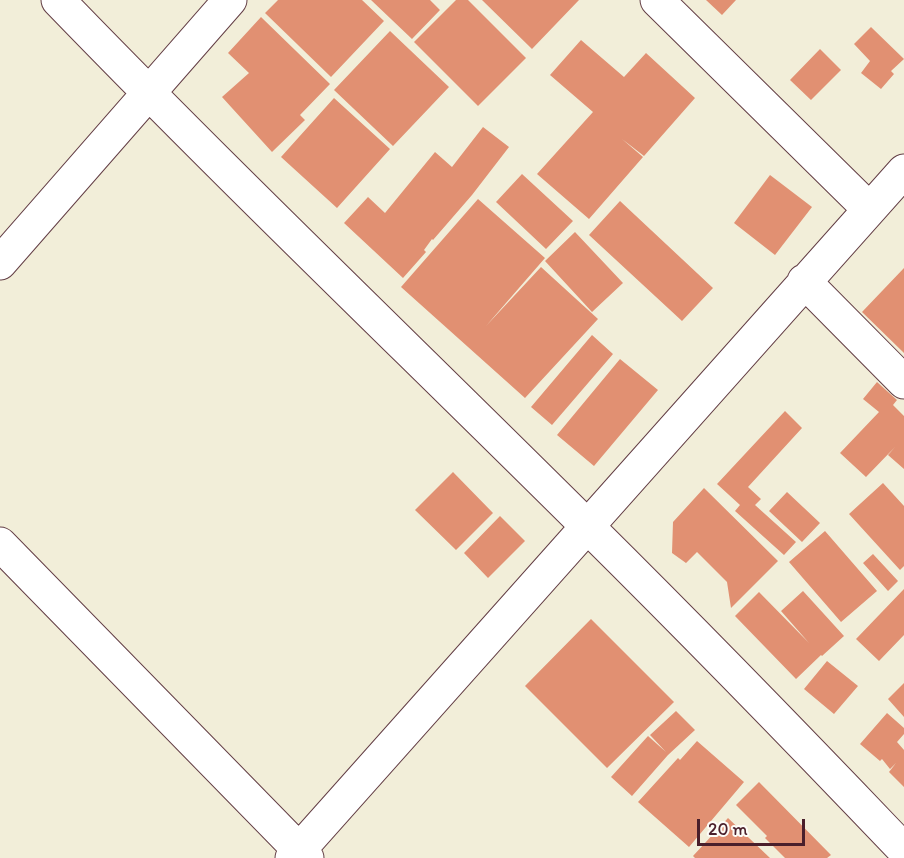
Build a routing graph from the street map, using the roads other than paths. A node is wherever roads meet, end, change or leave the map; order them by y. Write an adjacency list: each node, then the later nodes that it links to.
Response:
1 (58, 0): 4 (street)
2 (230, 0): 4 (street)
3 (657, 0): 6 (street)
4 (148, 93): 7 (street); 10 (street)
5 (904, 171): 6 (street)
6 (869, 208): 8 (street)
7 (0, 263)
8 (804, 281): 9 (street); 10 (street)
9 (904, 382)
10 (587, 526): 12 (street); 13 (street)
11 (0, 544): 13 (street)
12 (904, 850)
13 (299, 855)

